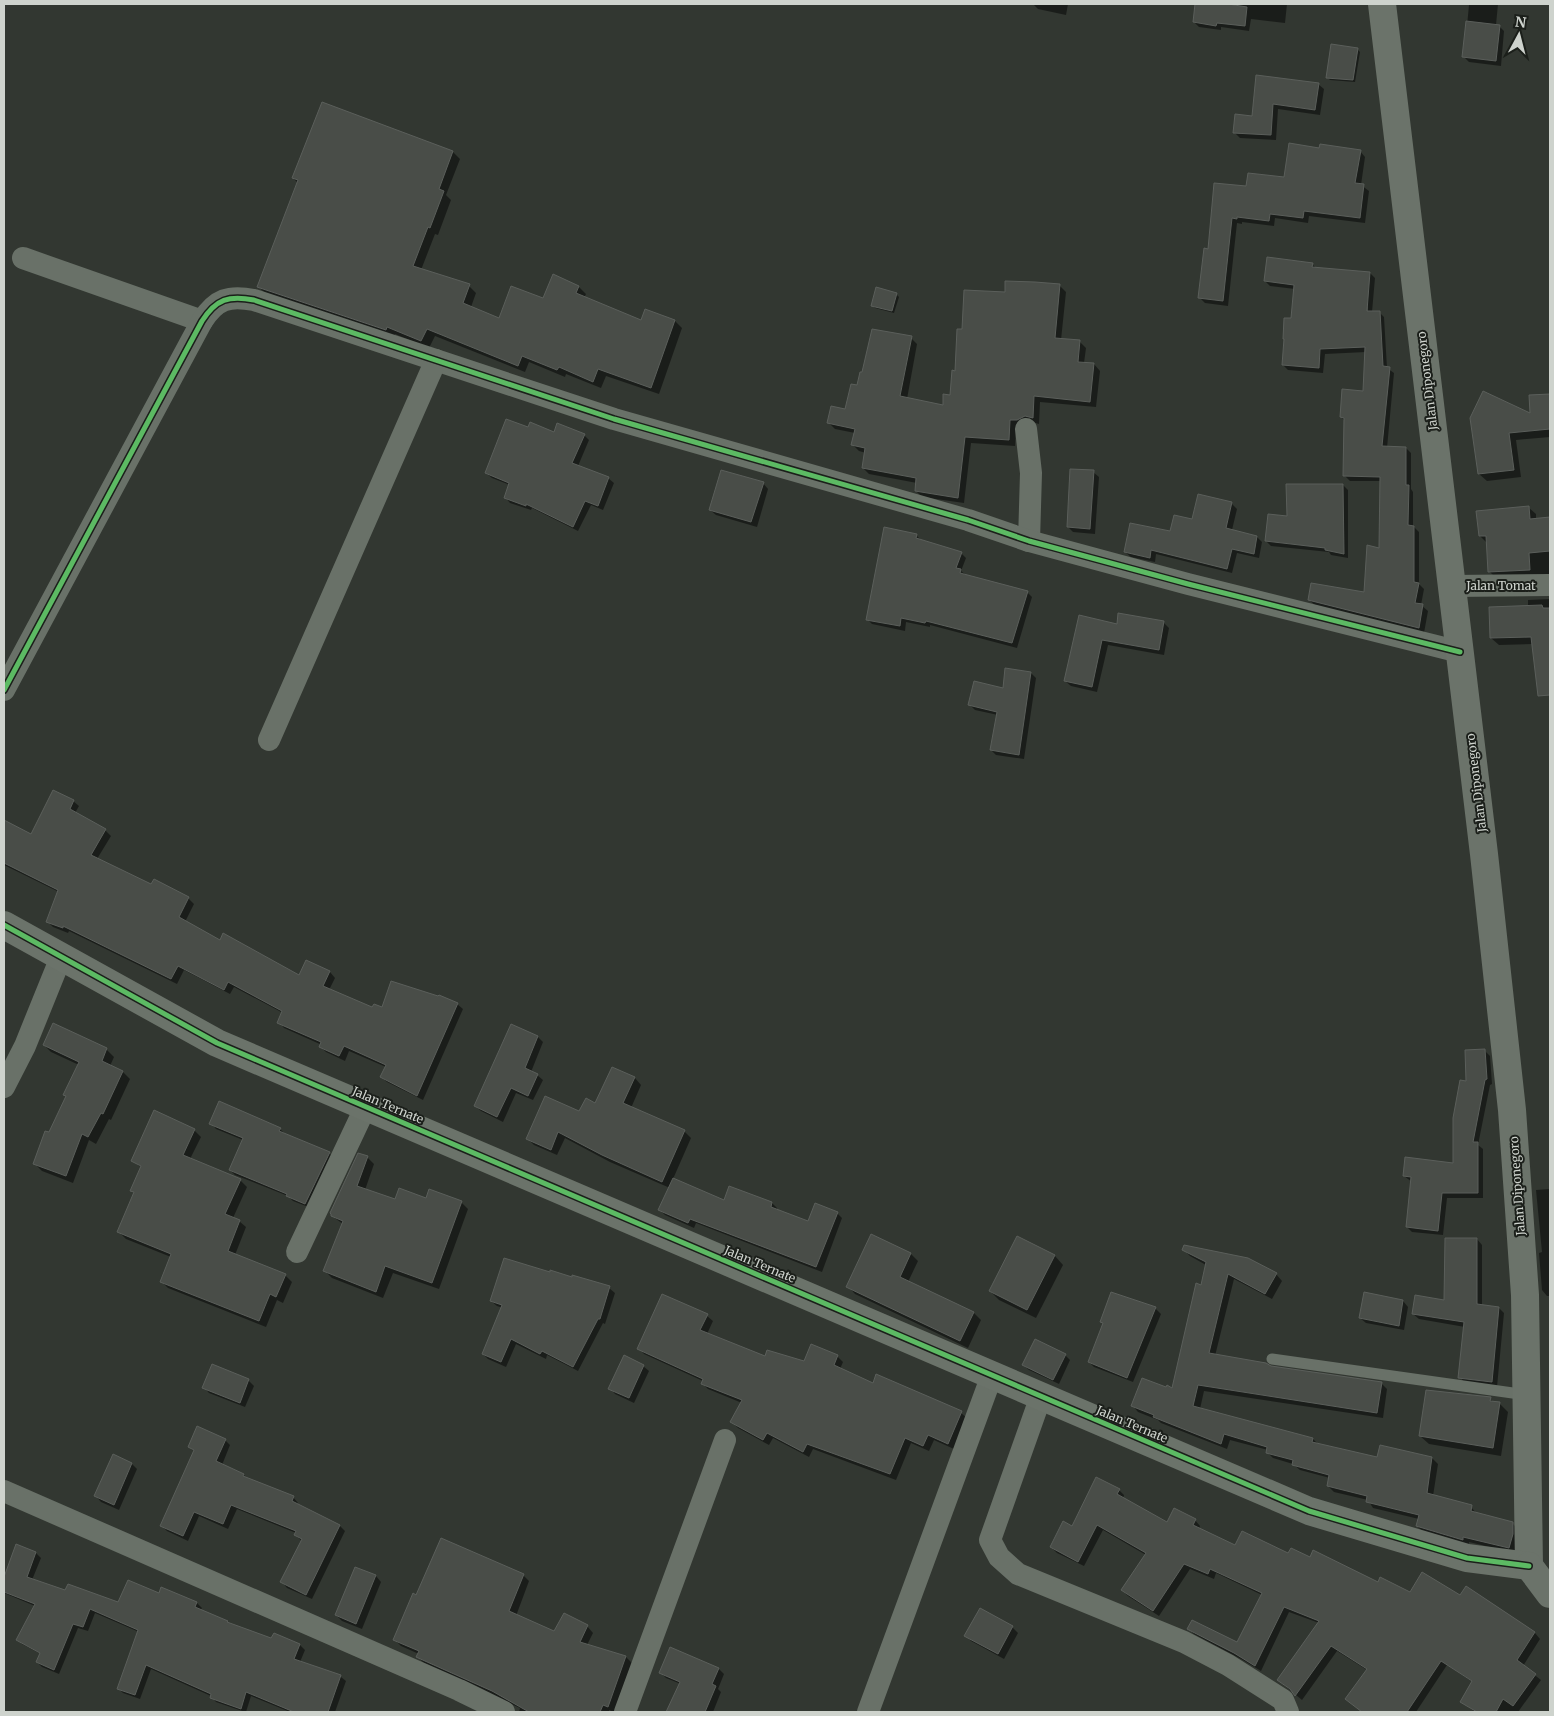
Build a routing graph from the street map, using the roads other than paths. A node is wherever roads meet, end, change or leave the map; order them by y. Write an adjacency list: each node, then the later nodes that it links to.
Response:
1 (1382, 4): 8 (street, Jalan Diponegoro)
2 (23, 258): 3 (street)
3 (202, 321): 4 (street); 10 (street)
4 (436, 360): 6 (street); 11 (street)
5 (1026, 428): 6 (street)
6 (1029, 541): 9 (street)
7 (1550, 585): 8 (street, Jalan Tomat)
8 (1452, 586): 9 (street, Jalan Diponegoro)
9 (1460, 652): 19 (street, Jalan Diponegoro)
10 (4, 690)
11 (269, 740)
12 (4, 925): 13 (street, Jalan Ternate)
13 (61, 957): 14 (street); 15 (street, Jalan Ternate)
14 (4, 1087)
15 (366, 1106): 16 (street); 18 (street, Jalan Ternate)
16 (297, 1252)
17 (1272, 1358): 19 (lane)
18 (992, 1375): 20 (street, Jalan Ternate); 27 (street)
19 (1527, 1395): 23 (street, Jalan Diponegoro)
20 (1041, 1396): 23 (street, Jalan Ternate); 28 (street)
21 (725, 1440): 26 (street)
22 (4, 1492): 25 (street)
23 (1530, 1566): 24 (street)
24 (1550, 1594)
25 (504, 1712)
26 (625, 1712)
27 (868, 1712)
28 (1288, 1712)

